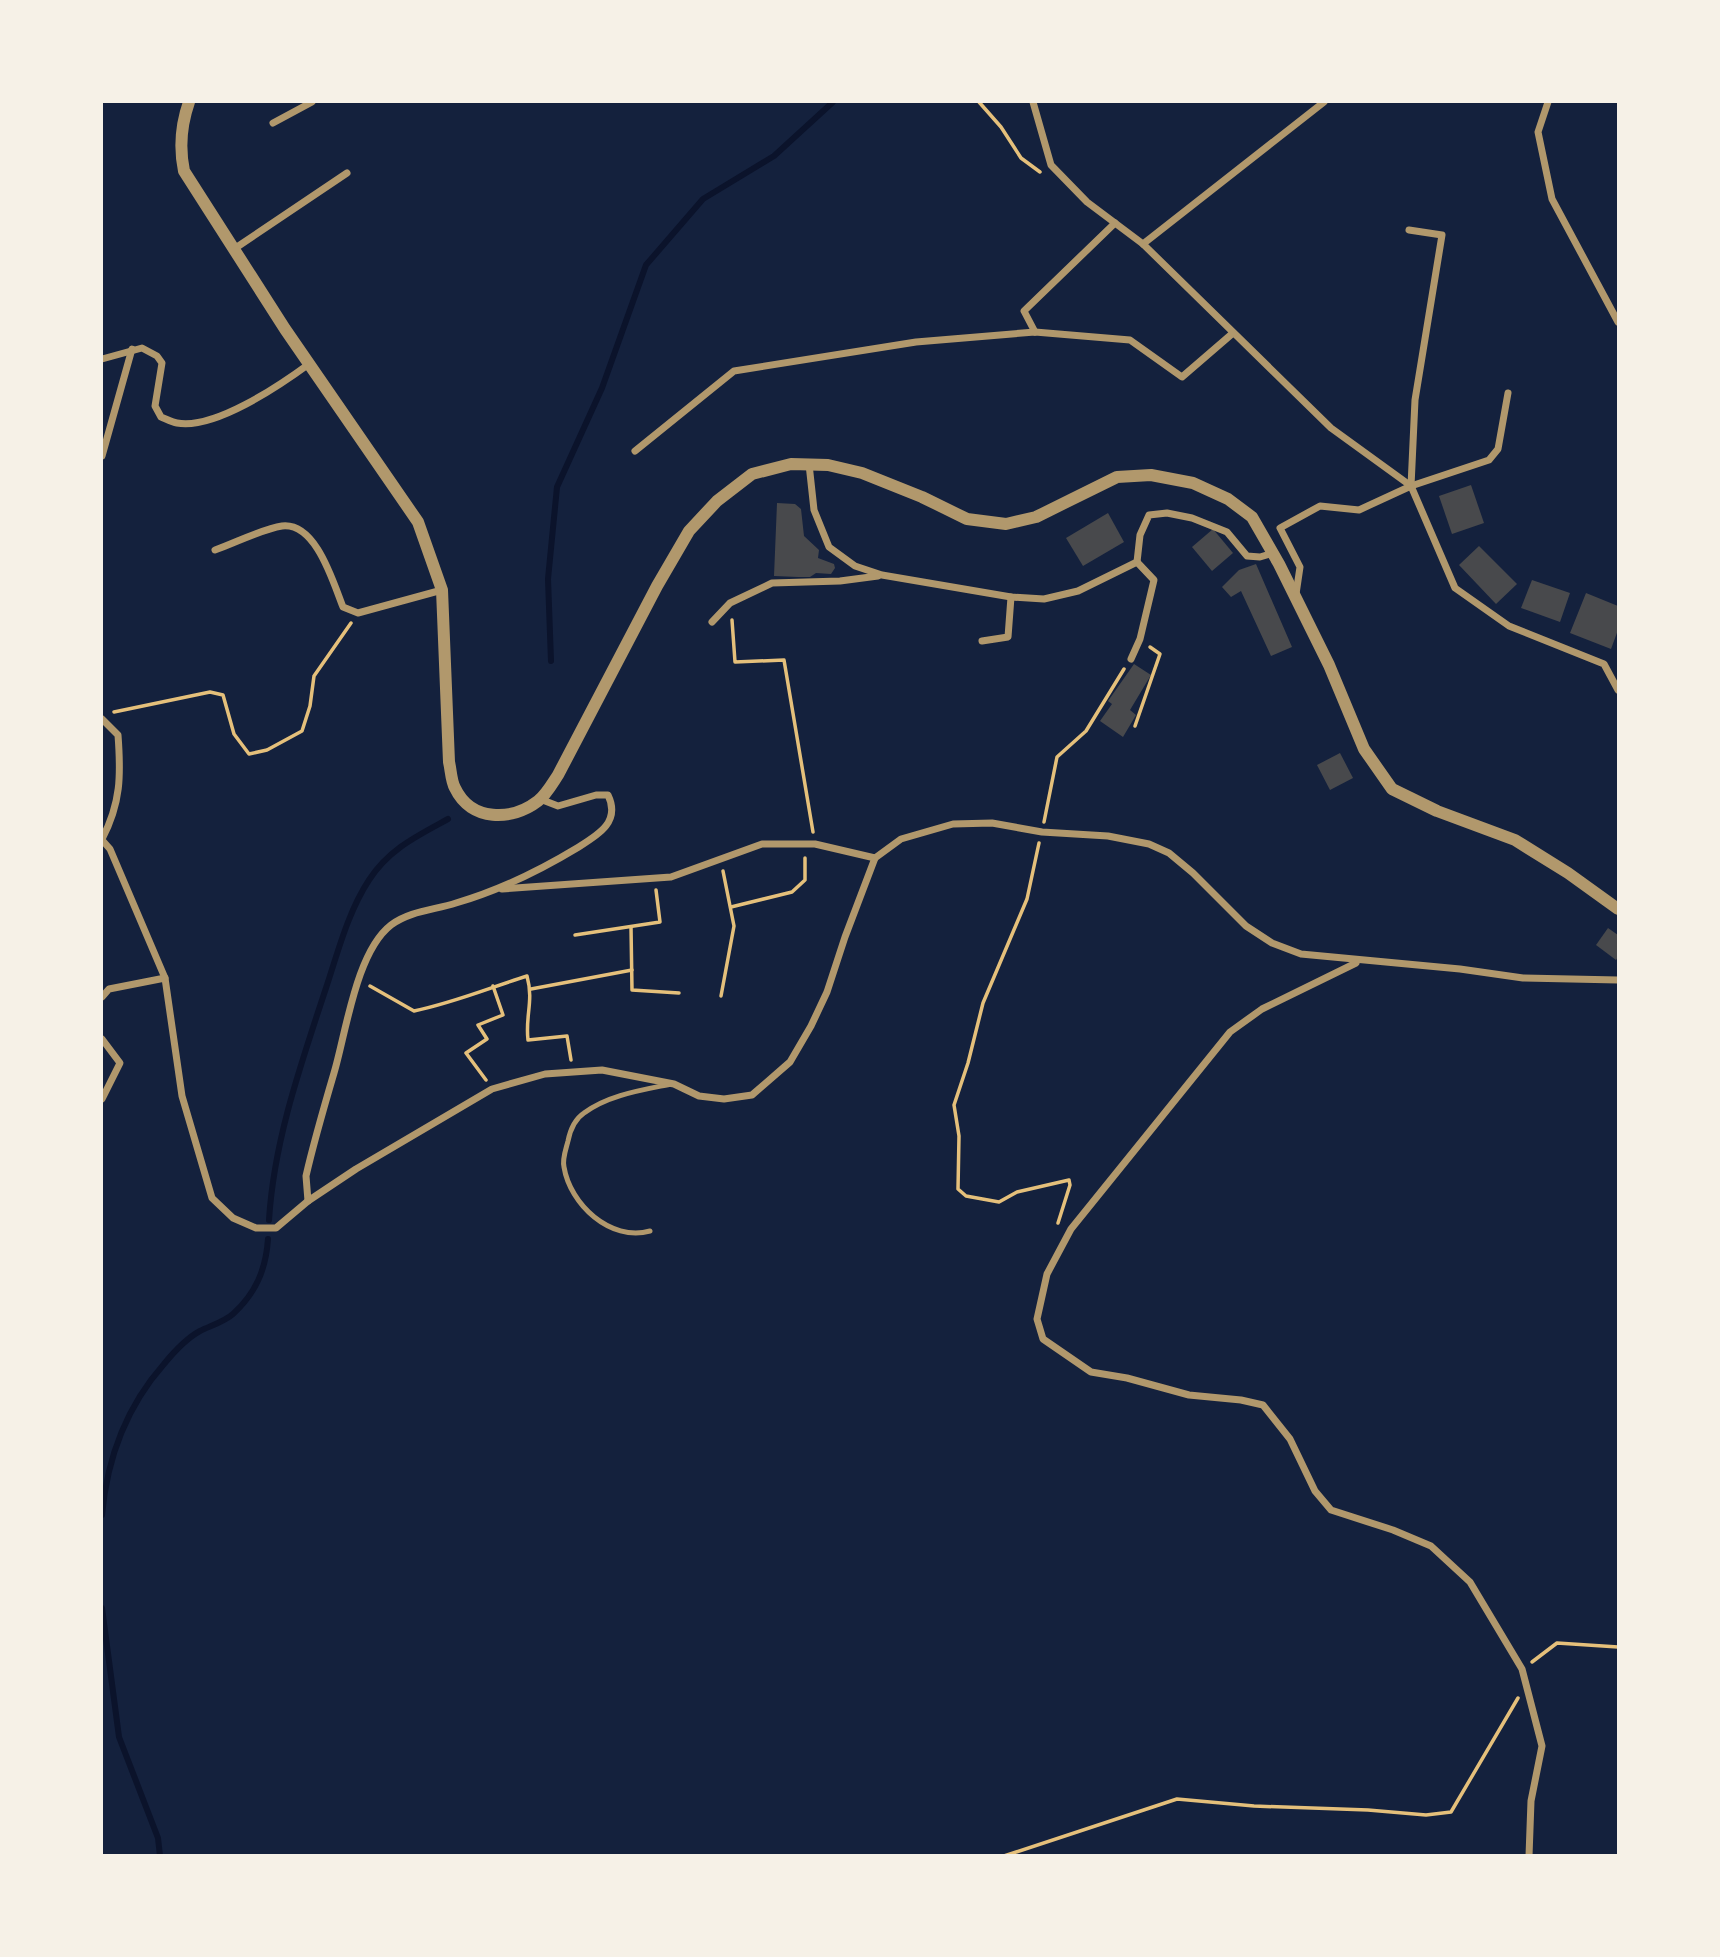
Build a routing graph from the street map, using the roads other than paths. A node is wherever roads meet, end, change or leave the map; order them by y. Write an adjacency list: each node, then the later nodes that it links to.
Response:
1 (188, 102): 11 (street)
2 (312, 102): 6 (street)
3 (1033, 102): 8 (street)
4 (1324, 102): 10 (street)
5 (1548, 102): 12 (street)
6 (273, 124)
7 (347, 173): 11 (street)
8 (1115, 223): 10 (street); 13 (street)
9 (1409, 230): 22 (street)
10 (1143, 244): 14 (street)
11 (234, 250): 17 (street)
12 (1619, 322)
13 (1035, 332): 14 (street); 19 (street)
14 (1233, 333): 22 (street)
15 (132, 349): 16 (street); 17 (street); 20 (street)
16 (102, 359)
17 (309, 364): 27 (street)
18 (1508, 393): 22 (street)
19 (635, 451)
20 (102, 456)
21 (809, 464): 24 (street); 26 (street); 35 (street)
22 (1411, 486): 29 (street); 33 (street)
23 (215, 550): 27 (street)
24 (1273, 553): 25 (street); 29 (street)
25 (1137, 562): 28 (street); 32 (street)
26 (882, 575): 28 (street); 30 (street)
27 (442, 590): 35 (street)
28 (1012, 597): 31 (street)
29 (1296, 598): 39 (street)
30 (712, 622)
31 (982, 641)
32 (1131, 659)
33 (1619, 690)
34 (102, 717): 36 (street)
35 (540, 799): 38 (street)
36 (102, 839): 41 (street)
37 (875, 858): 38 (street); 40 (street); 45 (street)
38 (495, 890): 47 (street)
39 (1619, 909)
40 (1358, 962): 42 (street); 49 (street)
41 (165, 978): 43 (street); 47 (street)
42 (1619, 980)
43 (102, 997)
44 (102, 1039): 46 (street)
45 (674, 1084): 47 (street); 48 (lane)
46 (102, 1099)
47 (308, 1201)
48 (650, 1231)
49 (1529, 1856)

